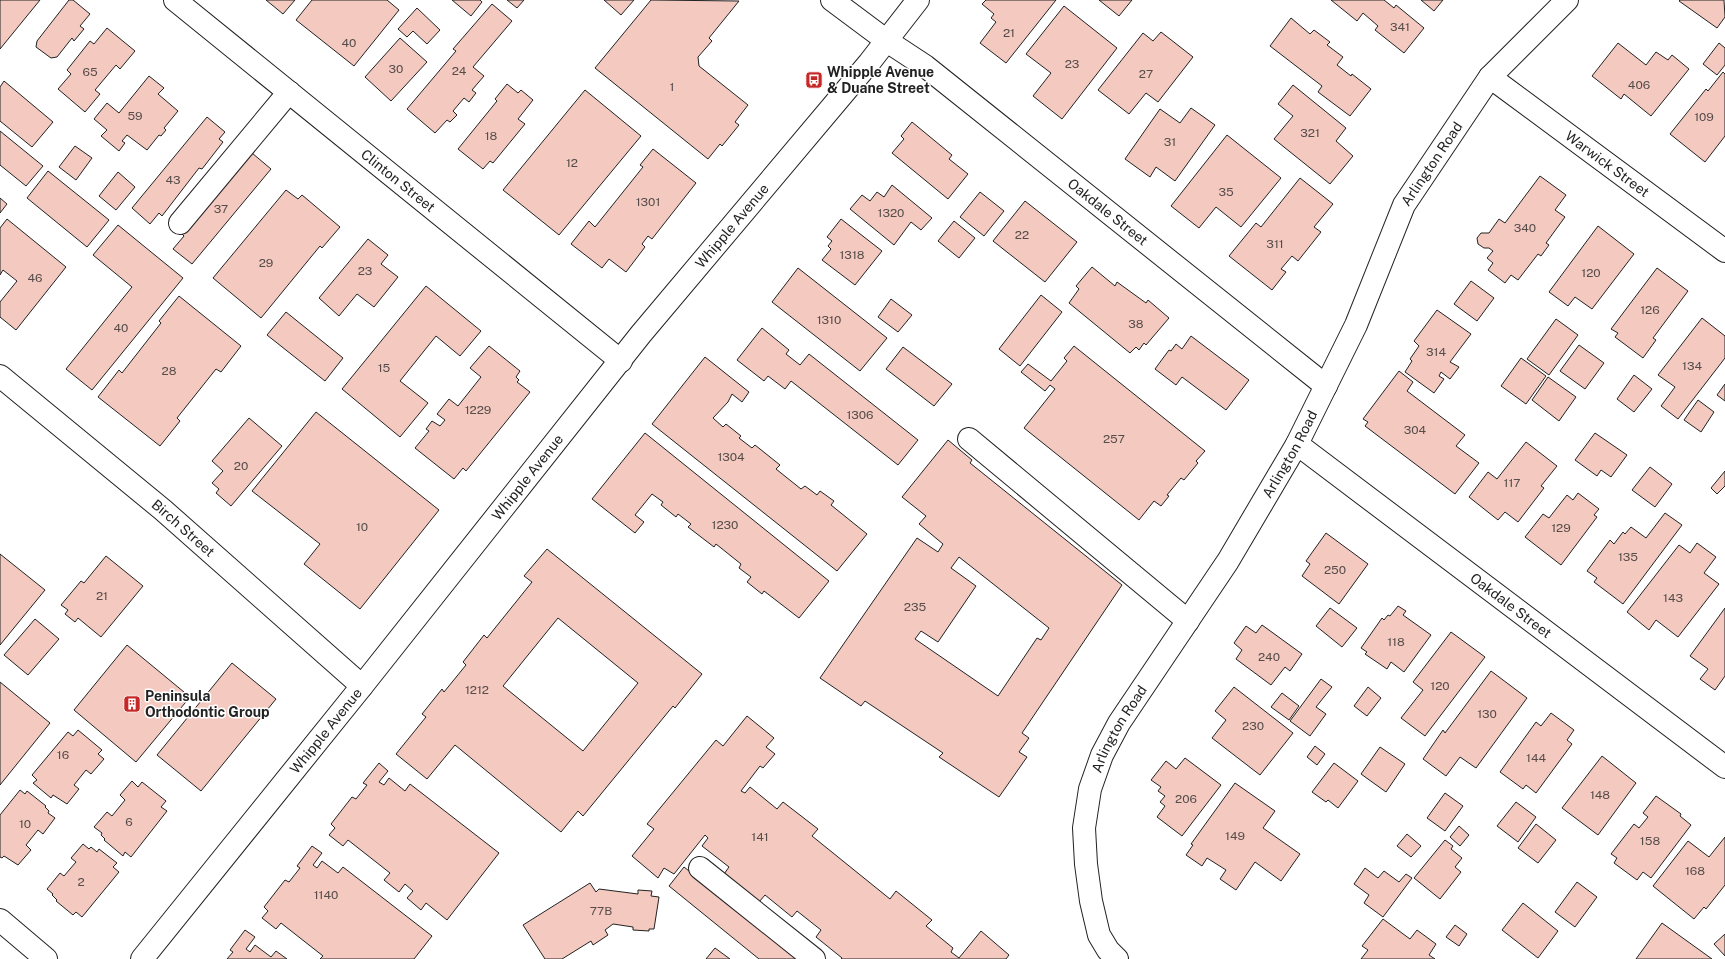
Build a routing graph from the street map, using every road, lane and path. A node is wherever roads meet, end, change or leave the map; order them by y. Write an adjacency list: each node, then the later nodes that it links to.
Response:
1 (175, 0): 7 (street, Clinton Street)
2 (832, 0): 5 (street, Oakdale Street)
3 (918, 0): 5 (street, Whipple Avenue)
4 (1567, 0): 6 (street, Arlington Road)
5 (887, 42): 10 (street, Whipple Avenue); 12 (street, Oakdale Street)
6 (1490, 77): 9 (street, Warwick Street); 12 (street, Arlington Road)
7 (289, 92): 8 (street); 10 (street, Clinton Street)
8 (180, 223)
9 (1725, 252)
10 (621, 361): 16 (street, Whipple Avenue)
11 (0, 376): 16 (street, Birch Street)
12 (1326, 386): 14 (street, Arlington Road)
13 (969, 439): 15 (street)
14 (1297, 444): 15 (street, Arlington Road); 17 (street, Oakdale Street)
15 (1188, 621): 20 (street, Arlington Road)
16 (362, 686): 22 (street, Whipple Avenue)
17 (1725, 767)
18 (700, 868): 23 (street)
19 (0, 920): 21 (street)
20 (1099, 935): 24 (street, Arlington Road); 25 (street, Arlington Road)
21 (46, 959)
22 (142, 959)
23 (814, 959)
24 (1096, 959)
25 (1117, 959)

